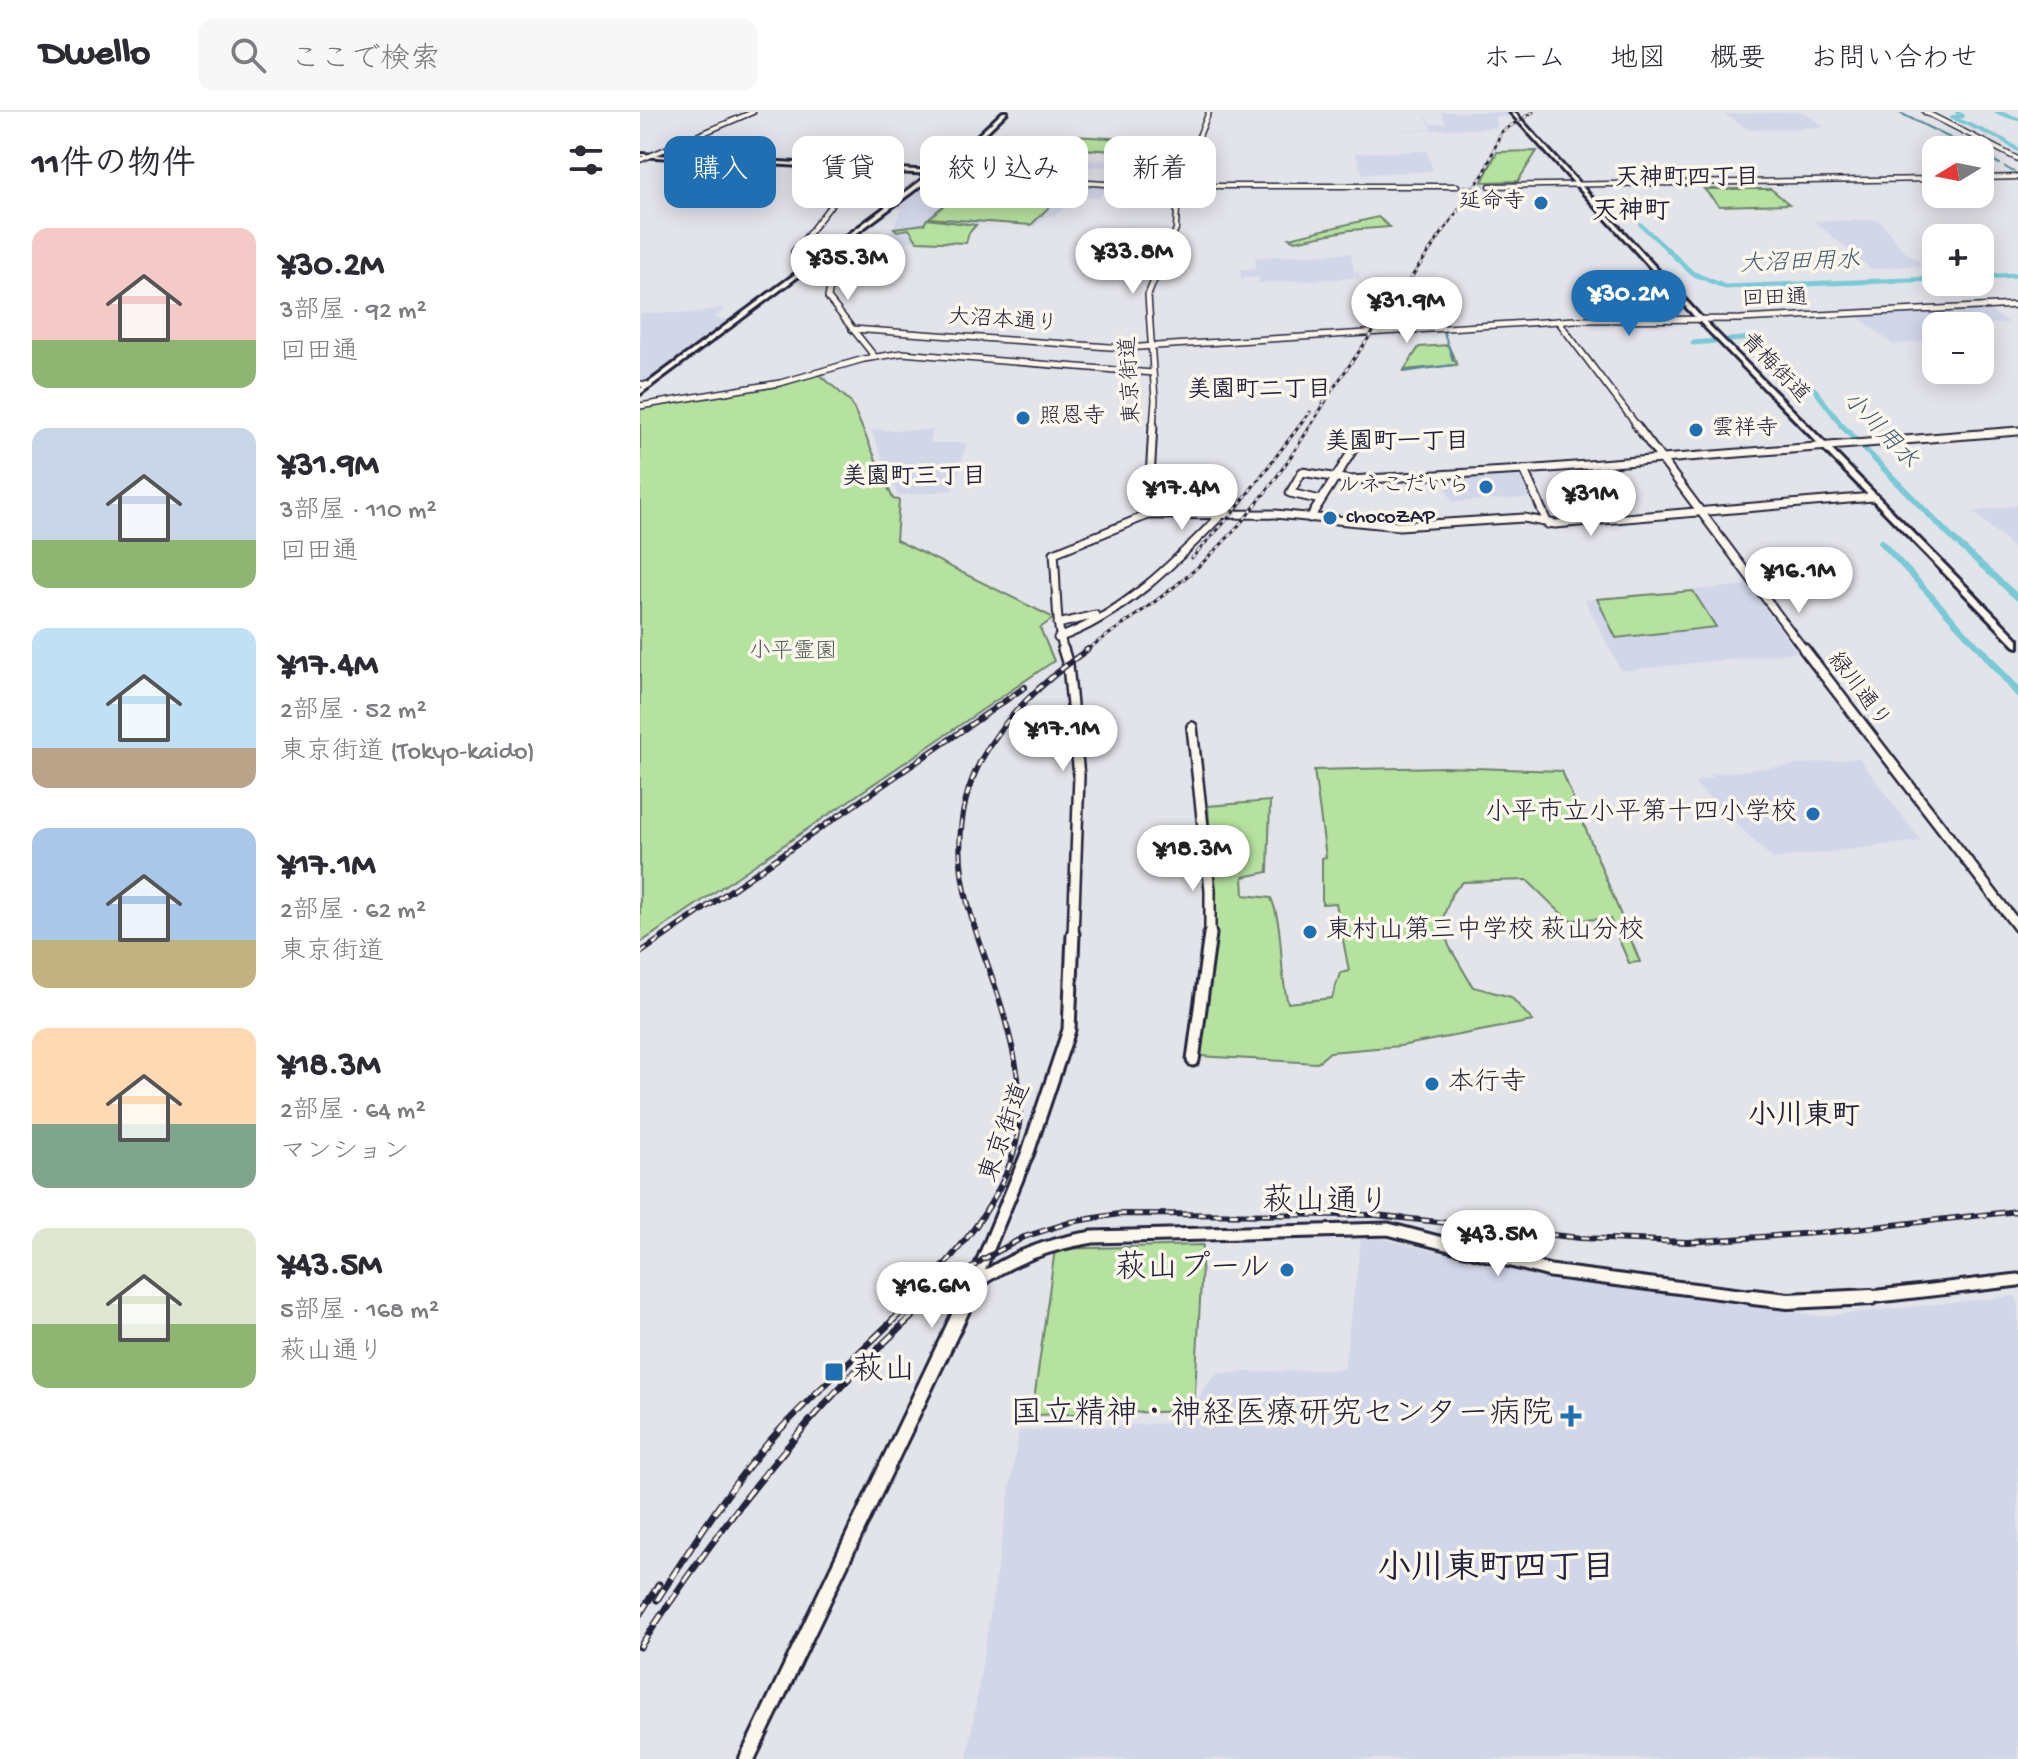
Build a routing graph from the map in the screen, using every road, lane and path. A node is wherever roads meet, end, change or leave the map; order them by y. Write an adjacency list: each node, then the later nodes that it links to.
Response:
1 (753, 112): 8 (street)
2 (1005, 112): 6 (main road)
3 (1209, 112): 7 (street, 東京街道)
4 (1512, 112): 16 (main road, 青梅街道)
5 (1925, 112): 10 (street)
6 (980, 136)
7 (1199, 136)
8 (651, 155): 9 (main road); 11 (main road)
9 (640, 157)
10 (2018, 159)
11 (792, 164)
12 (2018, 177): 13 (street)
13 (1994, 178)
14 (1922, 179): 16 (street)
15 (920, 184): 22 (main road)
16 (1576, 185): 18 (street); 24 (main road, 青梅街道)
17 (1457, 186): 19 (street)
18 (1490, 186)
19 (1216, 187)
20 (828, 208): 22 (street)
21 (1177, 208): 27 (street, 東京街道)
22 (808, 268): 26 (street); 31 (main road)
23 (2018, 305): 24 (street, 回田通)
24 (1700, 318): 25 (street, 回田通); 36 (main road, 青梅街道)
25 (1558, 321): 27 (street, 回田通); 37 (street, 緑川通り)
26 (852, 329): 27 (street, 大沼本通り); 28 (street)
27 (1151, 347): 29 (street, 東京街道)
28 (875, 357): 29 (street); 33 (street)
29 (1153, 373): 43 (street, 東京街道)
30 (640, 384): 31 (street)
31 (650, 385): 32 (main road)
32 (640, 392)
33 (640, 406)
34 (2018, 431): 36 (street)
35 (1361, 437): 39 (street)
36 (1824, 446): 37 (street); 40 (main road, 青梅街道)
37 (1662, 459): 38 (street); 42 (street, 緑川通り)
38 (1524, 470): 39 (street); 46 (street)
39 (1335, 478): 41 (street); 41 (street)
40 (1873, 497): 42 (street); 48 (main road, 青梅街道)
41 (1321, 500): 45 (street)
42 (1702, 512): 46 (street); 50 (street, 緑川通り)
43 (1148, 515): 44 (street); 47 (street, 東京街道)
44 (1217, 516): 45 (street); 47 (street); 47 (street)
45 (1310, 518): 46 (street)
46 (1548, 524)
47 (1058, 631): 53 (street, 東京街道)
48 (2018, 644)
49 (1192, 727): 51 (street)
50 (2018, 927)
51 (1193, 1060)
52 (2018, 1280): 53 (street, 萩山通り)
53 (974, 1285): 54 (street, 東京街道)
54 (747, 1759)

